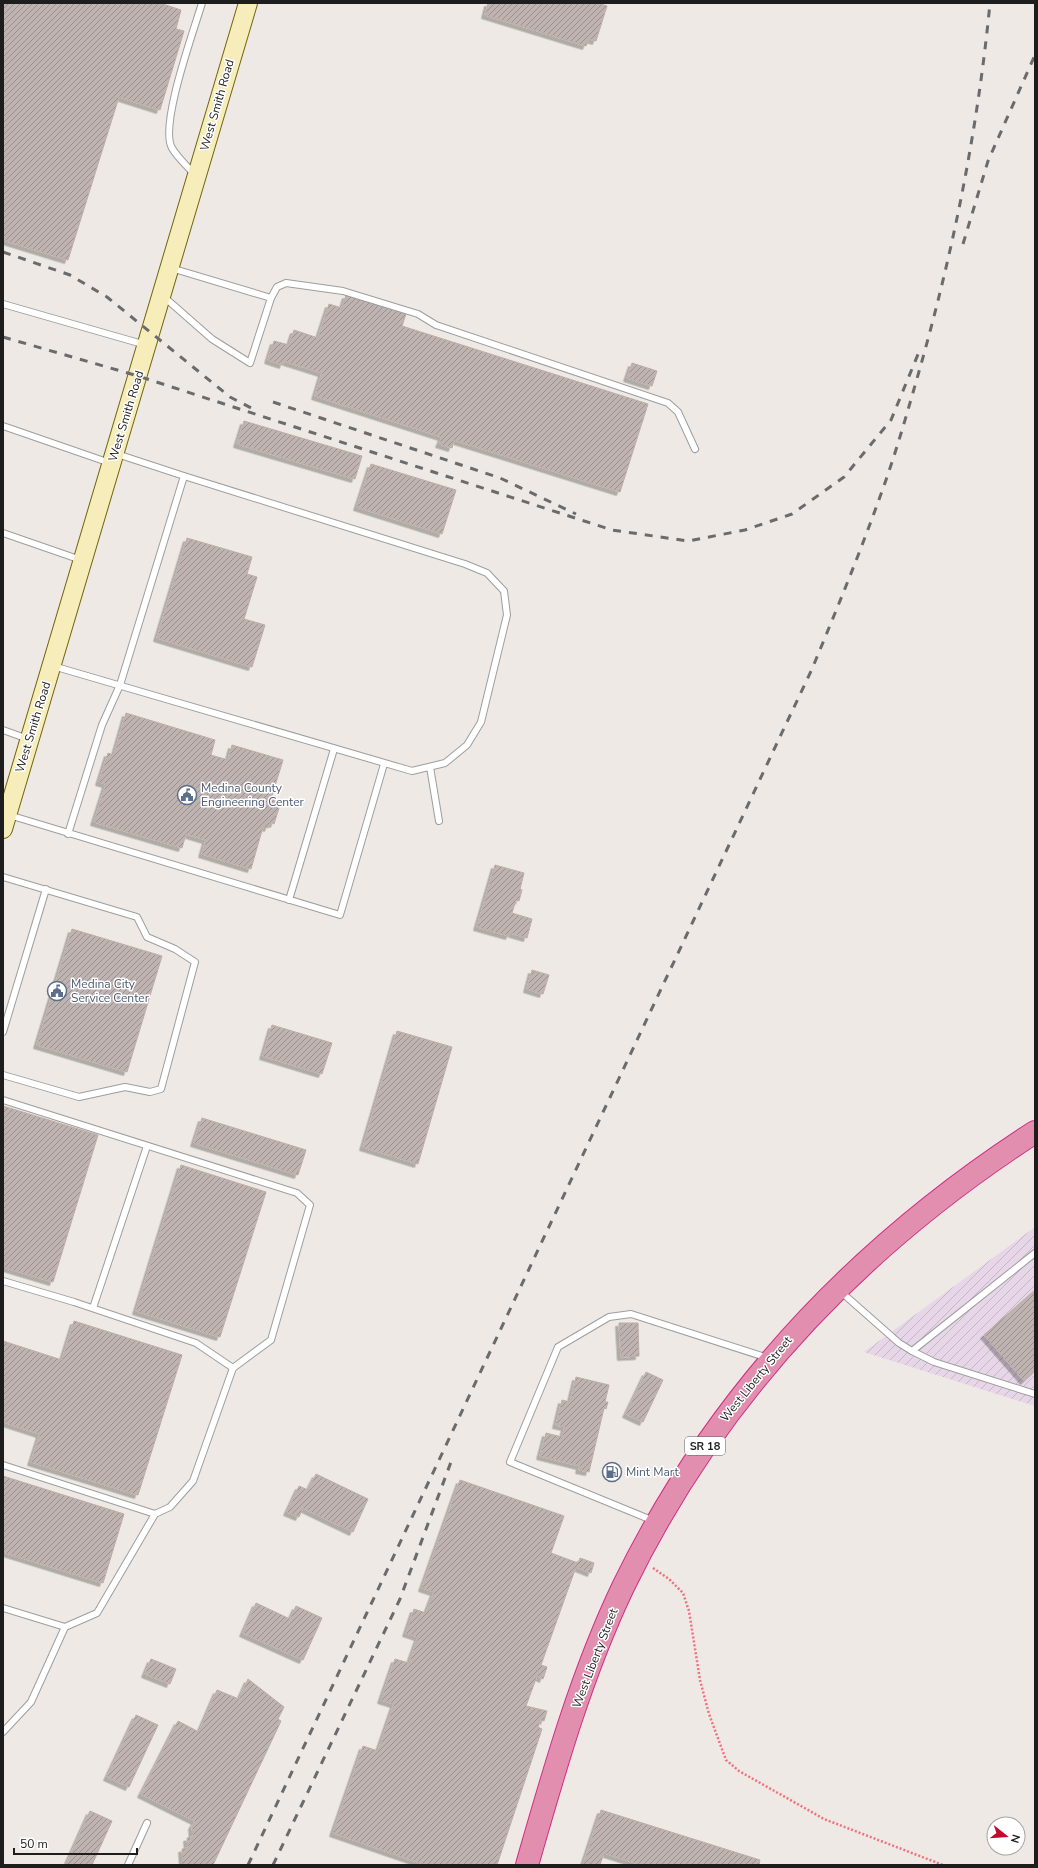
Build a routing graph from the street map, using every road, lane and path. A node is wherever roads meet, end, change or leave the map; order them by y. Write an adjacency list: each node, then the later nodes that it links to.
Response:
1 (202, 3): 3 (lane)
2 (248, 3): 3 (street, West Smith Road)
3 (196, 176): 4 (street, West Smith Road)
4 (170, 268): 5 (street, West Smith Road); 6 (lane)
5 (162, 295): 6 (lane); 8 (street, West Smith Road)
6 (271, 298): 10 (lane)
7 (3, 304): 8 (lane)
8 (147, 346): 11 (street, West Smith Road)
9 (3, 426): 11 (lane)
10 (695, 449)
11 (114, 458): 12 (lane); 14 (street, West Smith Road)
12 (184, 476): 16 (lane); 21 (lane)
13 (3, 533): 14 (lane)
14 (83, 560): 15 (street, West Smith Road)
15 (52, 665): 16 (lane); 18 (street, West Smith Road)
16 (120, 685): 19 (lane); 24 (lane)
17 (3, 730): 18 (lane)
18 (30, 739): 23 (street, West Smith Road)
19 (334, 749): 20 (lane); 27 (lane)
20 (384, 764): 21 (lane); 27 (lane)
21 (430, 767): 22 (lane)
22 (439, 821)
23 (5, 822): 24 (lane)
24 (68, 834): 27 (lane)
25 (3, 877): 26 (lane)
26 (46, 889): 28 (lane); 29 (lane)
27 (289, 900)
28 (3, 1032)
29 (3, 1075)
30 (3, 1100): 32 (lane)
31 (1035, 1132): 35 (highway, West Liberty Street / SR 18)
32 (147, 1146): 36 (lane); 39 (lane)
33 (1035, 1253): 37 (lane)
34 (3, 1281): 36 (lane)
35 (838, 1289): 37 (lane); 38 (highway, West Liberty Street / SR 18)
36 (93, 1308): 39 (lane)
37 (912, 1351): 40 (lane)
38 (772, 1359): 43 (highway, West Liberty Street / SR 18); 43 (lane)
39 (233, 1368): 42 (lane)
40 (1035, 1394)
41 (3, 1465): 42 (lane)
42 (155, 1514): 46 (lane)
43 (657, 1522): 44 (highway, West Liberty Street / SR 18)
44 (638, 1558): 50 (highway, West Liberty Street / SR 18); 51 (path)
45 (3, 1608): 46 (lane)
46 (65, 1627): 47 (lane)
47 (3, 1732)
48 (147, 1823): 49 (lane)
49 (128, 1865)
50 (527, 1865)
51 (943, 1865)

